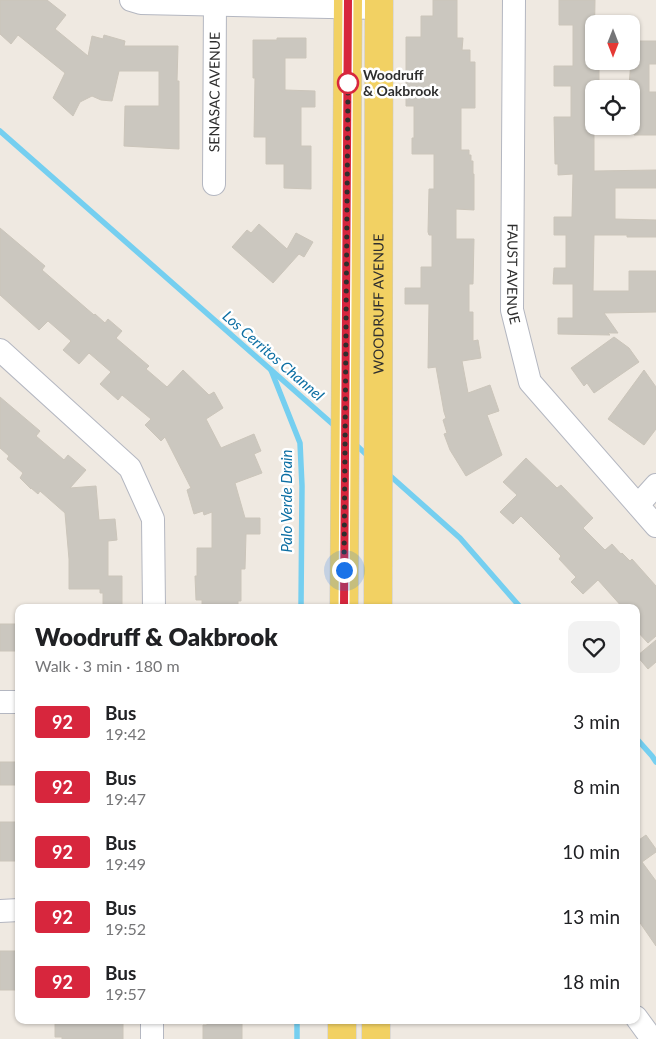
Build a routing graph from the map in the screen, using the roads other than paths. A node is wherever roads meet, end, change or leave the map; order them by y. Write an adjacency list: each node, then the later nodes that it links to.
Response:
1 (131, 0): 3 (street)
2 (514, 0): 9 (street, FAUST AVENUE)
3 (215, 3): 4 (street); 6 (street, SENASAC AVENUE)
4 (348, 4): 5 (street); 12 (main road)
5 (379, 4): 13 (main road, WOODRUFF AVENUE)
6 (214, 184)
7 (0, 350): 11 (street)
8 (656, 486): 9 (street)
9 (638, 505): 10 (street, FAUST AVENUE)
10 (656, 526)
11 (154, 604)
12 (344, 604)
13 (378, 604)
14 (0, 702): 15 (street)
15 (15, 702)
16 (15, 910): 17 (street)
17 (0, 911)
18 (640, 1022): 25 (street)
19 (152, 1024): 22 (street)
20 (342, 1024): 23 (main road)
21 (376, 1024): 24 (main road)
22 (152, 1039)
23 (342, 1039)
24 (376, 1039)
25 (652, 1039)

